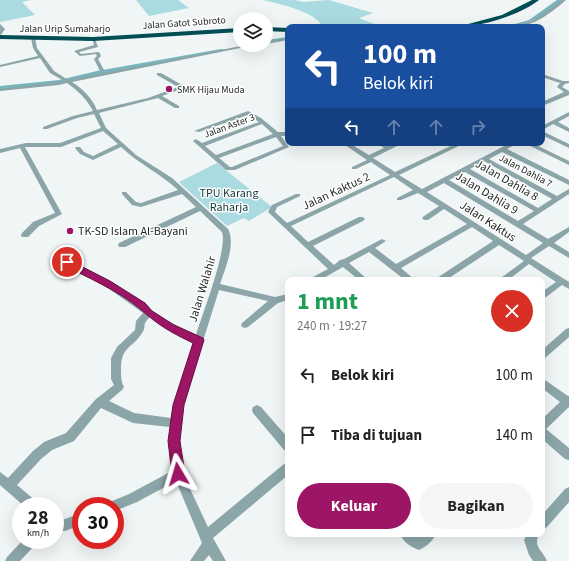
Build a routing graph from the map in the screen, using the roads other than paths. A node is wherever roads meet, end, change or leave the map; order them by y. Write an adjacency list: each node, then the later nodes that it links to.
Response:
1 (536, 0): 4 (highway)
2 (542, 0): 5 (highway)
3 (559, 2): 6 (street)
4 (472, 24)
5 (486, 24)
6 (526, 24)
7 (0, 25): 11 (street)
8 (273, 28): 10 (highway)
9 (233, 29): 12 (highway, Jalan Gatot Subroto)
10 (285, 29)
11 (0, 36): 12 (highway, Jalan Urip Sumaharjo); 13 (highway, Jalan Urip Sumaharjo)
12 (129, 36): 14 (highway, Jalan Urip Sumaharjo)
13 (33, 38): 14 (highway, Jalan Urip Sumaharjo); 19 (street, Jalan Walahir)
14 (93, 40): 21 (street)
15 (285, 40): 16 (street)
16 (273, 41)
17 (233, 49): 22 (street)
18 (183, 55): 22 (street)
19 (40, 57): 20 (street); 26 (street, Jalan Walahir)
20 (0, 66)
21 (102, 70): 22 (street); 24 (street)
22 (112, 70): 24 (street)
23 (159, 74): 31 (street)
24 (86, 75): 26 (street); 26 (street)
25 (545, 78): 27 (street)
26 (64, 80): 28 (street); 29 (street); 34 (street, Jalan Walahir)
27 (564, 83): 30 (street)
28 (0, 86)
29 (0, 90)
30 (568, 93): 32 (street)
31 (158, 96): 33 (street); 34 (street)
32 (545, 103)
33 (177, 107)
34 (96, 113): 39 (street); 40 (street, Jalan Walahir)
35 (569, 114): 37 (street)
36 (264, 122): 42 (street); 43 (street); 59 (street, Jalan Aster 3)
37 (553, 122): 38 (street); 41 (street)
38 (545, 126)
39 (45, 128)
40 (104, 129): 46 (street, Jalan Walahir); 47 (street)
41 (569, 130)
42 (197, 131)
43 (278, 134): 44 (street); 59 (street); 59 (street)
44 (285, 134)
45 (545, 134): 54 (street)
46 (121, 145): 55 (street); 68 (street, Jalan Walahir)
47 (22, 146): 58 (street); 84 (street)
48 (350, 146): 60 (street, Jalan Kaktus)
49 (385, 146): 56 (street)
50 (393, 146): 56 (street)
51 (456, 146): 65 (street, Jalan Kaktus 2)
52 (508, 146): 57 (street)
53 (532, 146): 62 (street)
54 (569, 146)
55 (78, 148)
56 (388, 148): 60 (street)
57 (502, 149): 61 (street); 67 (street)
58 (0, 151)
59 (215, 157)
60 (370, 159): 63 (street); 65 (street, Jalan Kaktus)
61 (484, 159): 64 (street); 73 (street, Jalan Dahlia 7)
62 (569, 163)
63 (354, 168)
64 (465, 169): 66 (street); 77 (street, Jalan Dahlia 8)
65 (394, 175): 69 (street, Jalan Kaktus); 82 (street, Jalan Kaktus 2)
66 (444, 180): 69 (street); 81 (street, Jalan Dahlia 9)
67 (569, 183)
68 (183, 191): 71 (street); 76 (street, Jalan Walahir)
69 (420, 191): 74 (street); 75 (street, Jalan Kaktus)
70 (569, 192): 73 (street)
71 (124, 193)
72 (298, 195): 82 (street)
73 (558, 198): 77 (street)
74 (399, 199)
75 (444, 206): 78 (street); 80 (street, Jalan Kaktus)
76 (200, 208): 88 (street); 103 (street, Jalan Walahir)
77 (539, 211): 81 (street)
78 (426, 218)
79 (361, 219): 89 (street)
80 (472, 224): 86 (street, Jalan Kaktus); 96 (street)
81 (518, 224): 87 (street, Jalan Dahlia 9)
82 (286, 226): 89 (street)
83 (569, 229): 87 (street)
84 (25, 235)
85 (382, 241): 90 (street)
86 (499, 241): 93 (street, Jalan Kaktus); 100 (street)
87 (549, 243): 91 (street, Jalan Dahlia 9); 93 (street)
88 (122, 245)
89 (307, 246): 95 (street)
90 (369, 248): 94 (street); 96 (street)
91 (569, 255)
92 (56, 256): 107 (street)
93 (528, 260): 101 (street); 102 (street, Jalan Kaktus)
94 (343, 262): 95 (street); 98 (street)
95 (332, 268): 97 (street)
96 (396, 268): 99 (street)
97 (318, 277)
98 (360, 277)
99 (407, 277)
100 (445, 277)
101 (506, 277)
102 (566, 284): 104 (street)
103 (216, 286): 106 (street); 110 (street, Jalan Walahir)
104 (545, 295)
105 (285, 298): 106 (street)
106 (275, 300): 108 (street)
107 (149, 313): 110 (street); 114 (street)
108 (245, 325)
109 (569, 332): 111 (street)
110 (199, 340): 116 (street, Jalan Walahir)
111 (545, 352)
112 (545, 384): 113 (street)
113 (568, 401): 117 (street)
114 (100, 402): 116 (street); 123 (street)
115 (257, 410): 119 (street)
116 (176, 423): 122 (street, Jalan Walahir)
117 (545, 423)
118 (545, 435): 120 (street)
119 (285, 443)
120 (569, 455)
121 (285, 471): 131 (street)
122 (178, 474): 126 (street); 131 (street, Jalan Walahir)
123 (3, 483): 125 (street)
124 (569, 493): 127 (street)
125 (21, 497)
126 (124, 502)
127 (545, 521)
128 (409, 537): 129 (street)
129 (427, 537)
130 (532, 537): 136 (street)
131 (207, 540): 134 (street); 135 (street, Jalan Walahir)
132 (23, 549): 133 (street)
133 (11, 561)
134 (196, 561)
135 (220, 561)
136 (541, 561)

